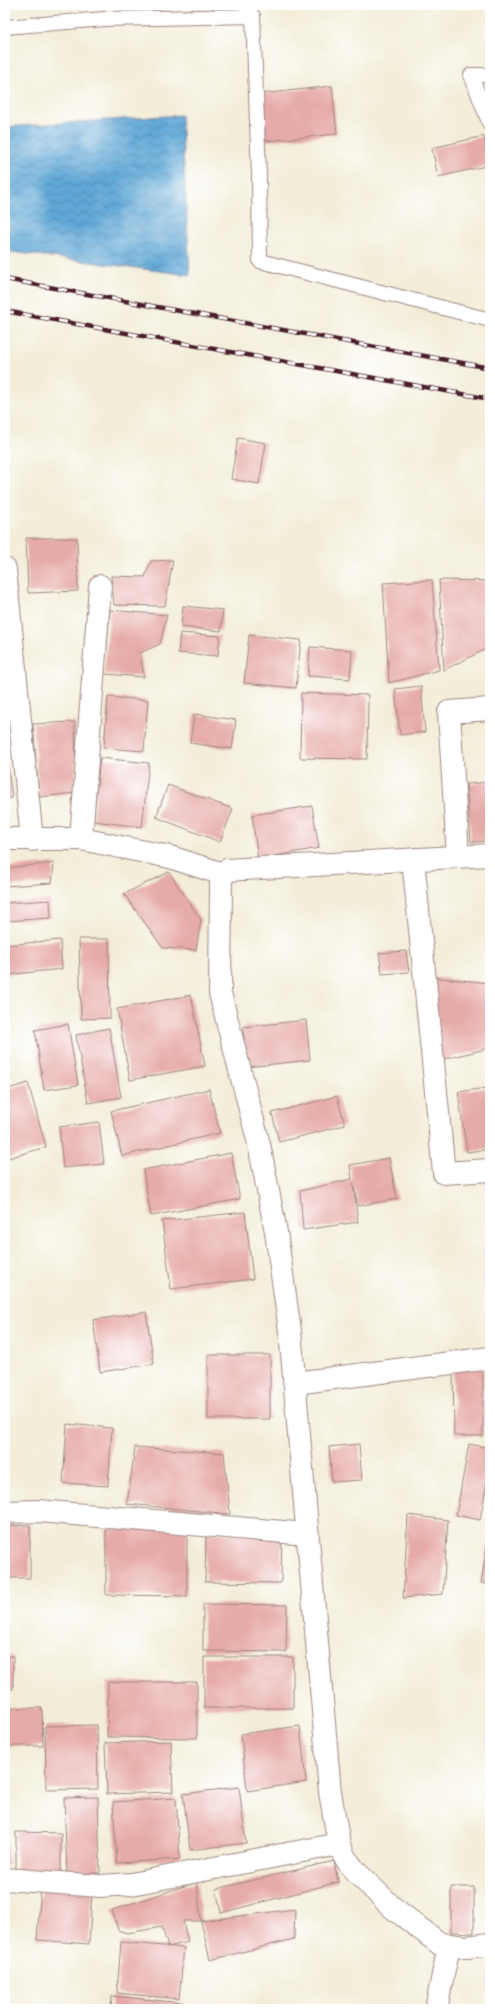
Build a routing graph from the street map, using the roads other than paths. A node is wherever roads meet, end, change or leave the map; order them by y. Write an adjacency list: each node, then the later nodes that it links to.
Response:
1 (5, 27): 4 (lane)
2 (490, 75): 3 (lane)
3 (490, 125)
4 (490, 320)
5 (5, 569): 9 (street)
6 (100, 586): 10 (street)
7 (490, 709): 12 (street)
8 (5, 839): 9 (street)
9 (32, 840): 10 (street)
10 (81, 840): 14 (street)
11 (490, 855): 12 (street)
12 (458, 857): 13 (street)
13 (413, 859): 14 (street); 15 (street)
14 (223, 874): 17 (street)
15 (490, 1170)
16 (490, 1358): 17 (street)
17 (295, 1383): 19 (street)
18 (5, 1512): 19 (street)
19 (307, 1534): 20 (street)
20 (339, 1844): 21 (street); 23 (street)
21 (5, 1879)
22 (490, 1944): 23 (street)
23 (449, 1946): 24 (street)
24 (436, 2009)

